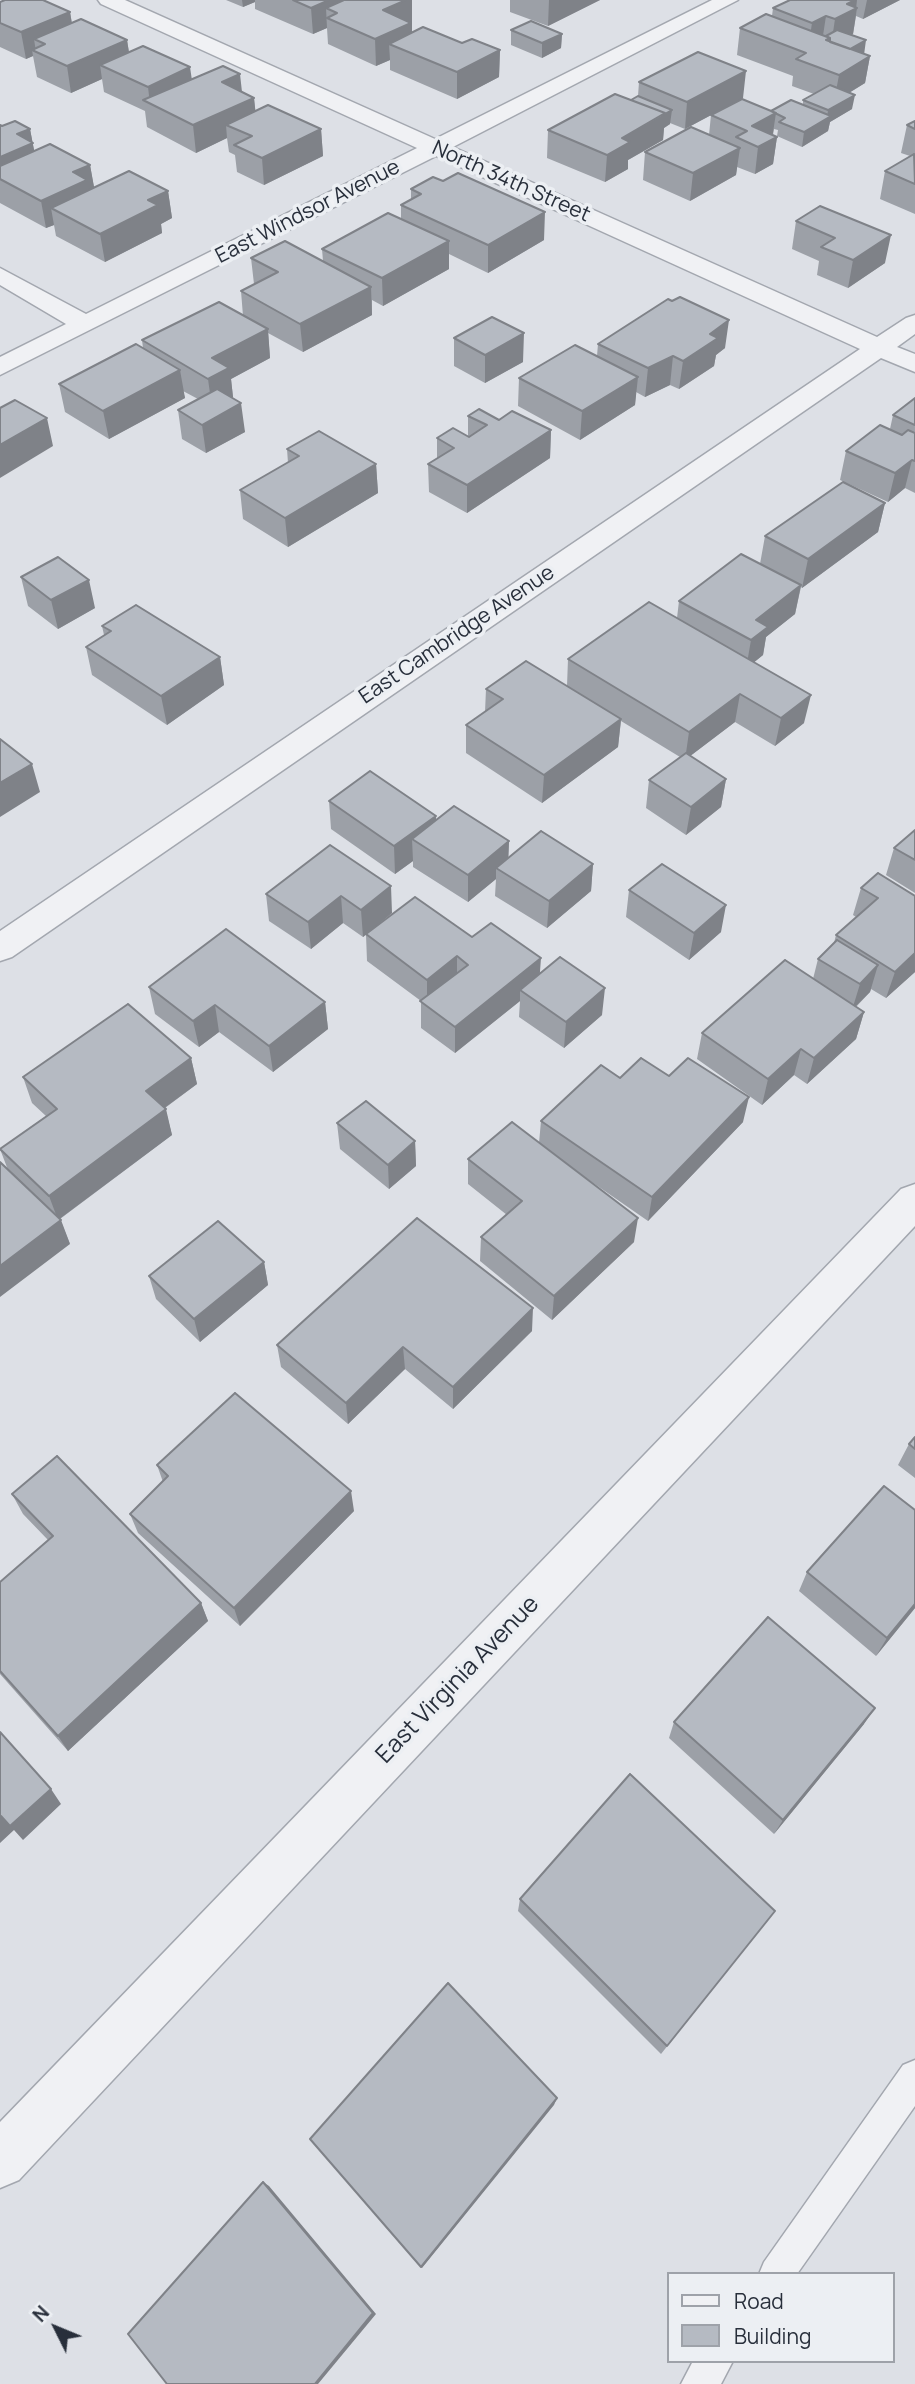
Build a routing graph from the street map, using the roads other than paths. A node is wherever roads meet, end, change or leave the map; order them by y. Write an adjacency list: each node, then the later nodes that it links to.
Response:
1 (108, 0): 3 (street, North 34th Street)
2 (728, 0): 3 (street, East Windsor Avenue)
3 (436, 148): 6 (street, East Windsor Avenue); 7 (street, North 34th Street)
4 (0, 275): 6 (street)
5 (915, 323): 7 (street, East Cambridge Avenue)
6 (85, 324): 9 (street, East Windsor Avenue)
7 (878, 348): 8 (street, North 34th Street); 10 (street, East Cambridge Avenue)
8 (915, 364)
9 (0, 367)
10 (0, 948)
11 (915, 1200): 13 (street, East Virginia Avenue)
12 (915, 2077): 14 (lane)
13 (0, 2161)
14 (777, 2272)
15 (714, 2363): 16 (lane)
16 (699, 2384)

